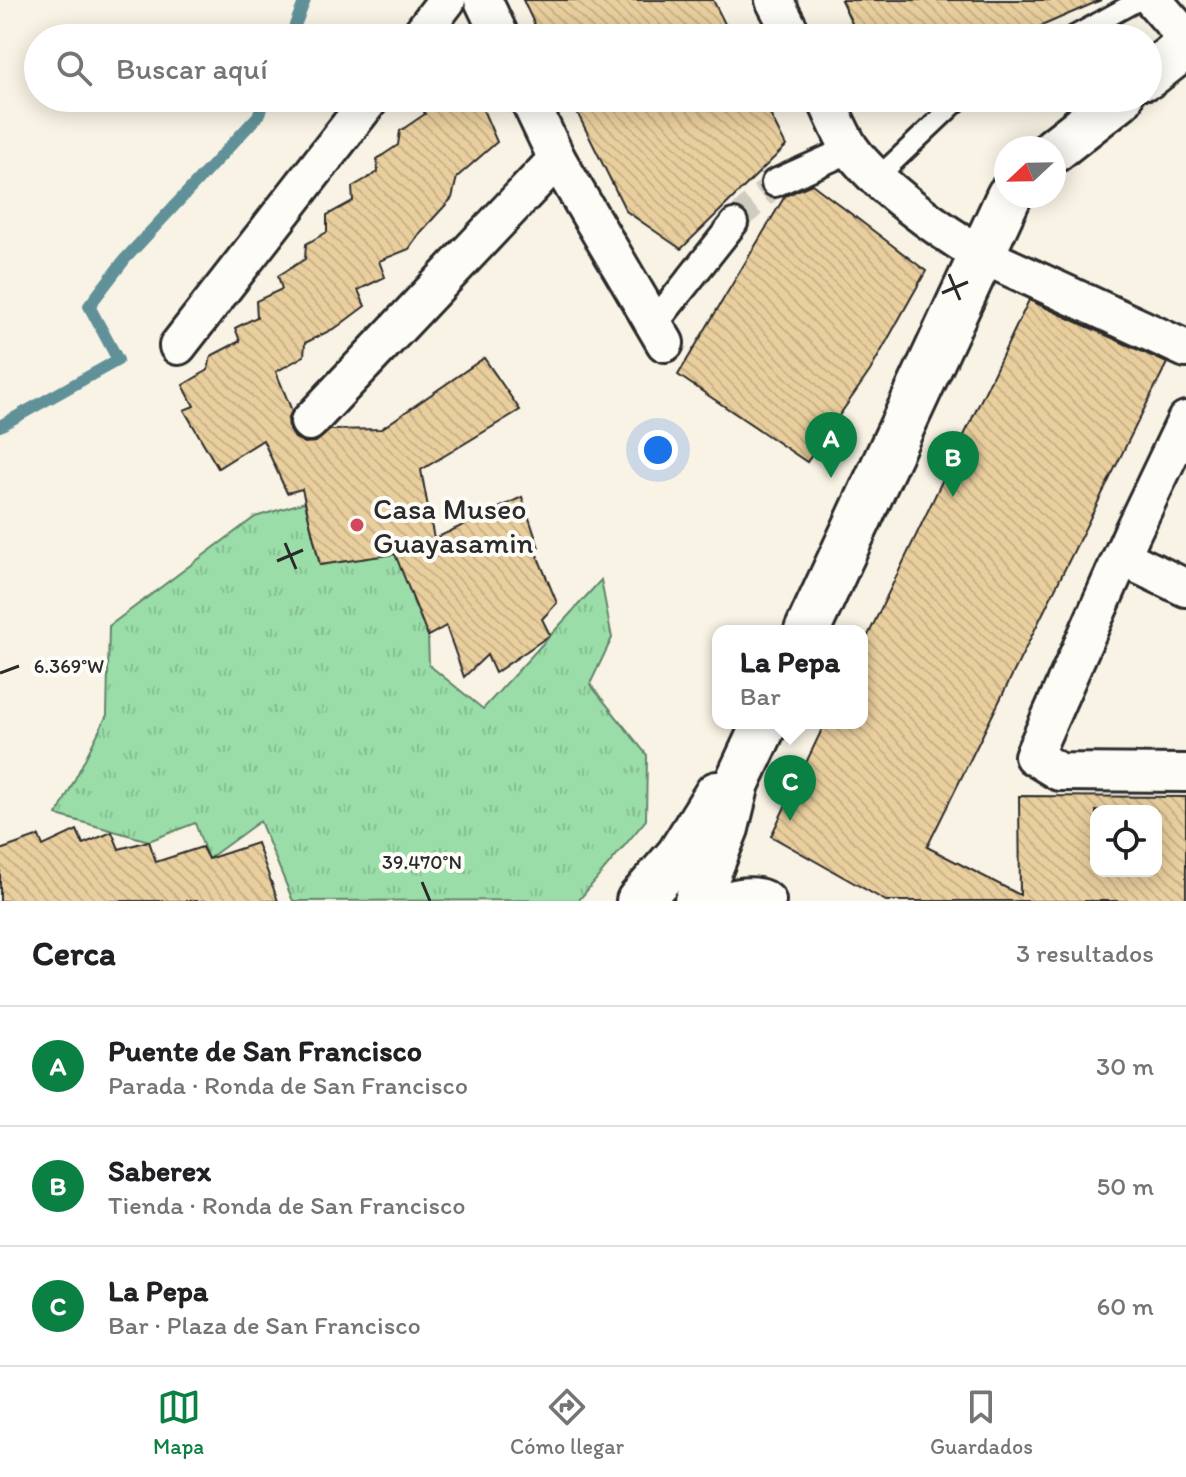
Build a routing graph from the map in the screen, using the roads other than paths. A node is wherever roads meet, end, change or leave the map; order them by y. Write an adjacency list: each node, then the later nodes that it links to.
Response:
1 (447, 0): 6 (street)
2 (483, 0): 7 (street)
3 (774, 0): 8 (street)
4 (1139, 0): 9 (lane)
5 (1153, 0): 10 (street)
6 (429, 24)
7 (494, 24)
8 (787, 24)
9 (1095, 24)
10 (1186, 38)
11 (1186, 46): 12 (main road)
12 (1162, 65)
13 (360, 112): 27 (street)
14 (535, 112): 20 (street)
15 (832, 112): 19 (street)
16 (946, 112): 21 (lane)
17 (1102, 112): 18 (main road)
18 (1066, 141)
19 (851, 149): 21 (street); 22 (street)
20 (557, 159): 26 (street); 30 (street)
21 (878, 177): 25 (street)
22 (775, 183)
23 (1004, 208): 25 (main road)
24 (734, 223): 26 (street)
25 (982, 255): 28 (street); 33 (main road)
26 (660, 334)
27 (178, 346)
28 (1186, 349)
29 (1186, 420): 31 (street)
30 (309, 422)
31 (1122, 557): 32 (street); 35 (street)
32 (1186, 588)
33 (810, 625)
34 (762, 729): 36 (main road)
35 (1186, 773)
36 (737, 783): 37 (main road); 38 (main road)
37 (639, 901)
38 (697, 901)
39 (721, 901): 40 (street)
40 (767, 901)

